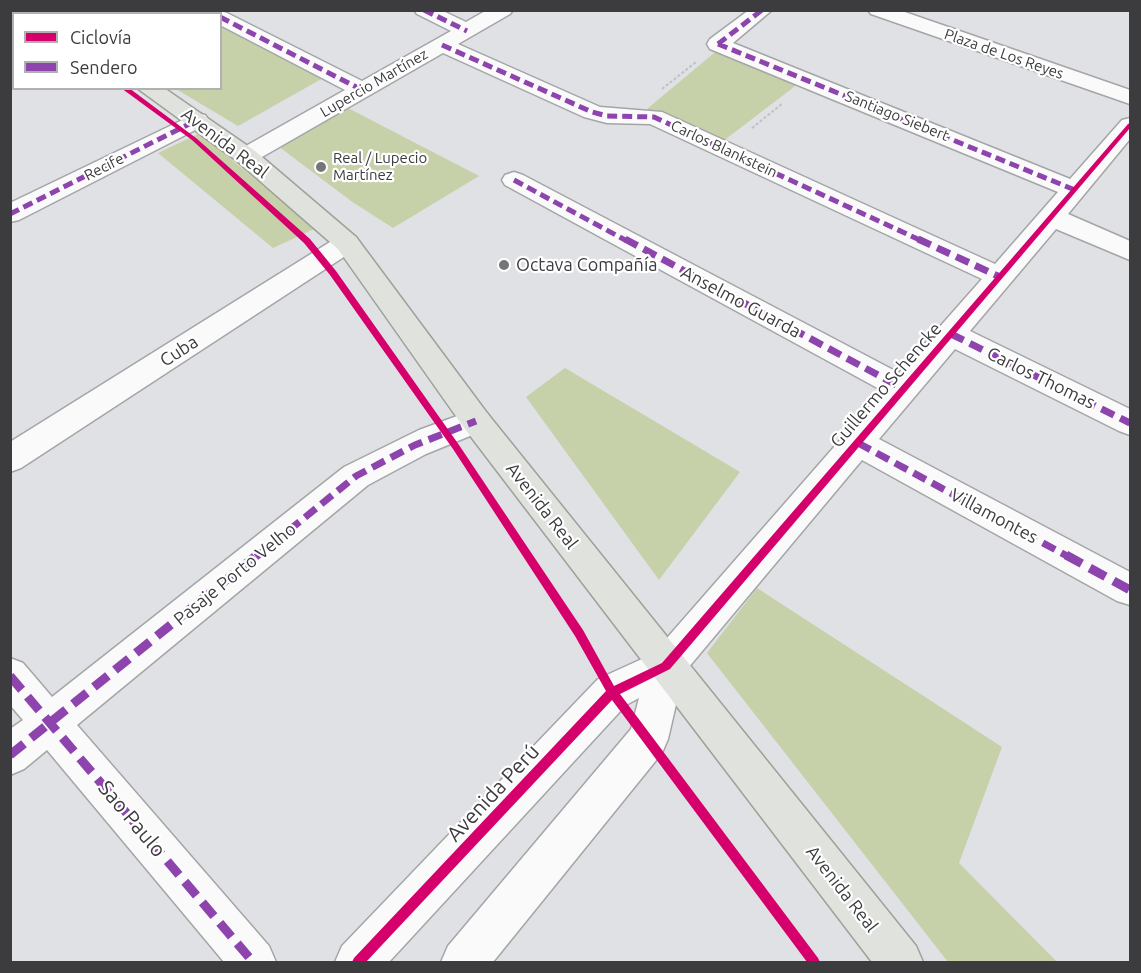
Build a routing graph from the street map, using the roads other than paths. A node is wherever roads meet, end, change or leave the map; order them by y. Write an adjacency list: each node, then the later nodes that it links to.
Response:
1 (424, 10): 6 (street)
2 (503, 10): 6 (street, Lupercio Martínez)
3 (762, 10): 15 (street, Santiago Siebert)
4 (878, 10): 10 (street, Plaza de Los Reyes)
5 (222, 18): 9 (street)
6 (467, 31): 7 (street, Lupercio Martínez)
7 (442, 45): 9 (street, Lupercio Martínez); 20 (street, Carlos Blankstein)
8 (151, 90): 11 (main road, Avenida Real)
9 (362, 90): 13 (street, Lupercio Martínez)
10 (1131, 97)
11 (197, 120): 13 (main road, Avenida Real); 16 (street, Recife)
12 (1128, 131): 15 (street, Guillermo Schencke)
13 (246, 156): 18 (main road, Avenida Real)
14 (514, 180): 22 (street, Anselmo Guarda)
15 (1075, 190): 17 (street, Guillermo Schencke)
16 (10, 214)
17 (1052, 217): 19 (street); 20 (street, Guillermo Schencke)
18 (347, 243): 23 (main road, Avenida Real); 26 (street, Cuba)
19 (1131, 251)
20 (1000, 277): 21 (street, Guillermo Schencke)
21 (951, 334): 22 (street, Guillermo Schencke); 24 (street, Carlos Thomas)
22 (904, 389): 25 (street, Guillermo Schencke)
23 (476, 421): 28 (main road, Avenida Real); 30 (street, Pasaje Porto Velho)
24 (1131, 423)
25 (858, 443): 27 (street, Villamontes); 28 (street, Guillermo Schencke)
26 (10, 459)
27 (1131, 590)
28 (666, 666): 33 (street, Avenida Perú); 34 (street); 35 (main road, Avenida Real)
29 (10, 676): 30 (street, Sao Paulo)
30 (50, 723): 31 (street, Pasaje Porto Velho); 32 (street, Sao Paulo)
31 (10, 755)
32 (253, 963)
33 (358, 963)
34 (464, 963)
35 (900, 963)

